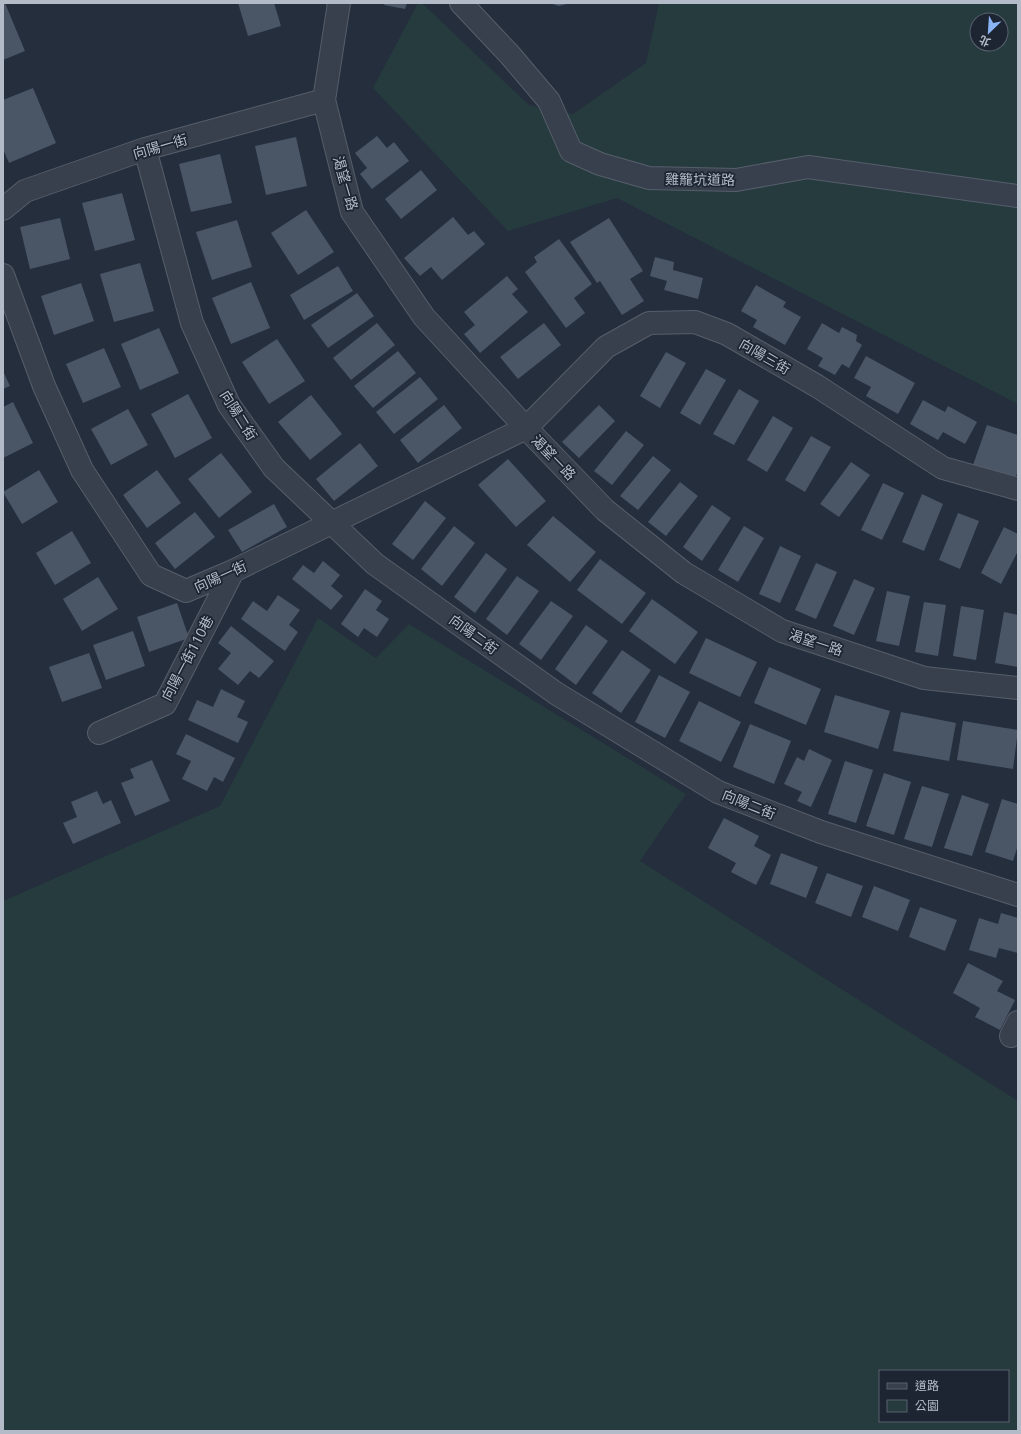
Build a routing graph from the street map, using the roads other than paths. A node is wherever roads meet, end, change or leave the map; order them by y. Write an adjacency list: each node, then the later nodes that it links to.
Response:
1 (339, 3): 3 (street, 渴望一路)
2 (461, 3): 5 (street, 雞籠坑道路)
3 (324, 100): 4 (street, 向陽一街); 8 (street, 渴望一路)
4 (145, 149): 6 (street, 向陽一街); 10 (street, 向陽二街)
5 (1018, 196)
6 (3, 209)
7 (3, 275): 11 (street, 向陽一街)
8 (526, 428): 9 (street, 向陽三街); 10 (street, 向陽一街); 12 (street, 渴望一路)
9 (1018, 489)
10 (332, 523): 11 (street, 向陽一街); 14 (street, 向陽二街)
11 (233, 571): 13 (street, 向陽一街110巷)
12 (1018, 688)
13 (99, 733)
14 (1018, 895)

